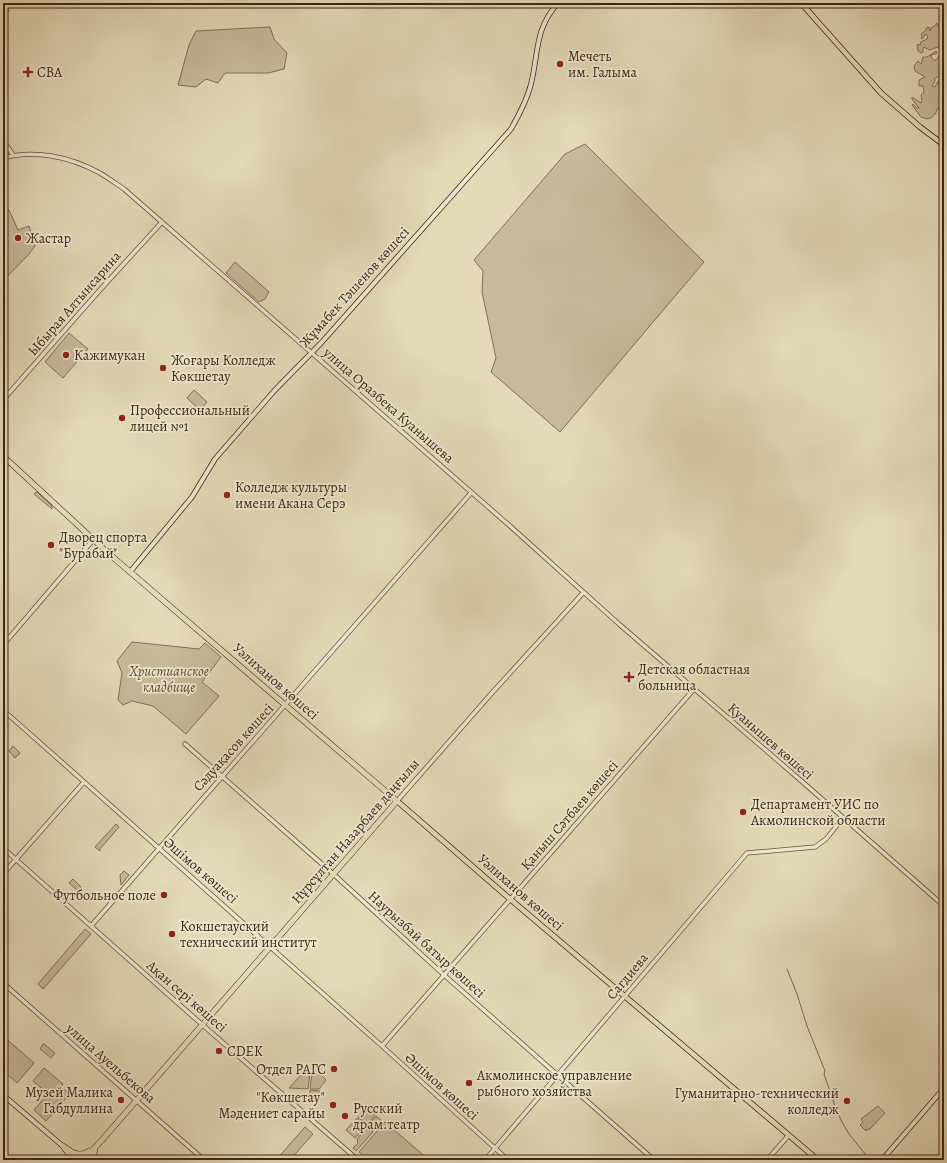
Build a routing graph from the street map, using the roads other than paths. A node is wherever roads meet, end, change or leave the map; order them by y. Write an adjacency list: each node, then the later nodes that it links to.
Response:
1 (8, 3): 4 (street)
2 (558, 3): 10 (main road, Жұмабек Тәшенов көшесі)
3 (801, 3): 6 (main road)
4 (3, 23)
5 (3, 140): 7 (street)
6 (944, 145)
7 (12, 155): 8 (street, улица Оразбека Куанышева); 9 (street, улица Оразбека Куанышева)
8 (3, 158)
9 (162, 222): 10 (street, улица Оразбека Куанышева); 11 (street, Ыбырая Алтынсарина)
10 (311, 352): 13 (street, улица Оразбека Куанышева); 15 (main road, Жұмабек Тәшенов көшесі)
11 (3, 400)
12 (3, 456): 14 (highway)
13 (472, 493): 16 (street, улица Оразбека Куанышева); 20 (street, Сәдуақасов көшесі)
14 (93, 540): 15 (highway); 17 (street)
15 (131, 570): 18 (highway); 18 (highway, Уәлиханов көшесі)
16 (583, 592): 19 (street, Қуанышев көшесі); 25 (street, Нұрсұлтан Назарбаев даңғылы)
17 (3, 645)
18 (226, 654): 20 (highway, Уәлиханов көшесі)
19 (694, 689): 26 (street, Қуанышев көшесі); 32 (street, Қаныш Сәтбаев көшесі)
20 (286, 705): 23 (street, Сәдуақасов көшесі); 25 (highway, Уәлиханов көшесі)
21 (3, 710): 24 (street, Әшімов көшесі)
22 (184, 744): 23 (street, Наурызбай батыр көшесі)
23 (222, 777): 28 (street, Сәдуақасов көшесі); 31 (street, Наурызбай батыр көшесі)
24 (84, 782): 28 (street, Әшімов көшесі); 29 (street)
25 (397, 801): 31 (highway, Нұрсұлтан Назарбаев даңғылы); 32 (main road, Уәлиханов көшесі)
26 (843, 818): 33 (street, Қуанышев көшесі); 38 (street, Сагдиева)
27 (3, 848): 29 (street, Ақан сері көшесі)
28 (160, 849): 34 (street, Сәдуақасов көшесі); 35 (street, Әшімов көшесі)
29 (16, 860): 30 (street); 34 (street, Ақан сері көшесі)
30 (3, 874)
31 (333, 874): 35 (highway, Нұрсұлтан Назарбаев даңғылы); 36 (street, Наурызбай батыр көшесі)
32 (510, 899): 36 (street, Қаныш Сәтбаев көшесі); 38 (main road, Уәлиханов көшесі)
33 (944, 906)
34 (91, 926): 39 (street, Ақан сері көшесі)
35 (270, 947): 39 (highway, Нұрсұлтан Назарбаев даңғылы); 40 (street, Әшімов көшесі)
36 (444, 975): 40 (street, Қаныш Сәтбаев көшесі); 41 (street, Наурызбай батыр көшесі)
37 (3, 983): 44 (street, улица Ауельбекова)
38 (625, 996): 41 (street, Сагдиева); 45 (main road, Уәлиханов көшесі)
39 (202, 1025): 44 (highway, Нұрсұлтан Назарбаев даңғылы); 54 (street, Ақан сері көшесі)
40 (382, 1046): 48 (street, Әшімов көшесі)
41 (557, 1076): 48 (street, Сагдиева); 57 (street, Наурызбай батыр көшесі)
42 (944, 1088): 60 (main road)
43 (3, 1095): 47 (main road)
44 (136, 1100): 46 (highway, Нұрсұлтан Назарбаев даңғылы); 53 (street, улица Ауельбекова)
45 (789, 1135): 58 (street); 59 (main road, Уәлиханов көшесі)
46 (102, 1140): 47 (highway); 51 (highway, Нұрсұлтан Назарбаев даңғылы); 52 (highway)
47 (63, 1146): 49 (highway); 50 (main road)
48 (494, 1148): 55 (street, Сагдиева); 56 (street, Әшімов көшесі)
49 (74, 1160)
50 (78, 1160)
51 (83, 1160)
52 (90, 1160)
53 (204, 1160)
54 (358, 1160)
55 (485, 1160)
56 (508, 1160)
57 (654, 1160)
58 (767, 1160)
59 (818, 1160)
60 (882, 1160)

